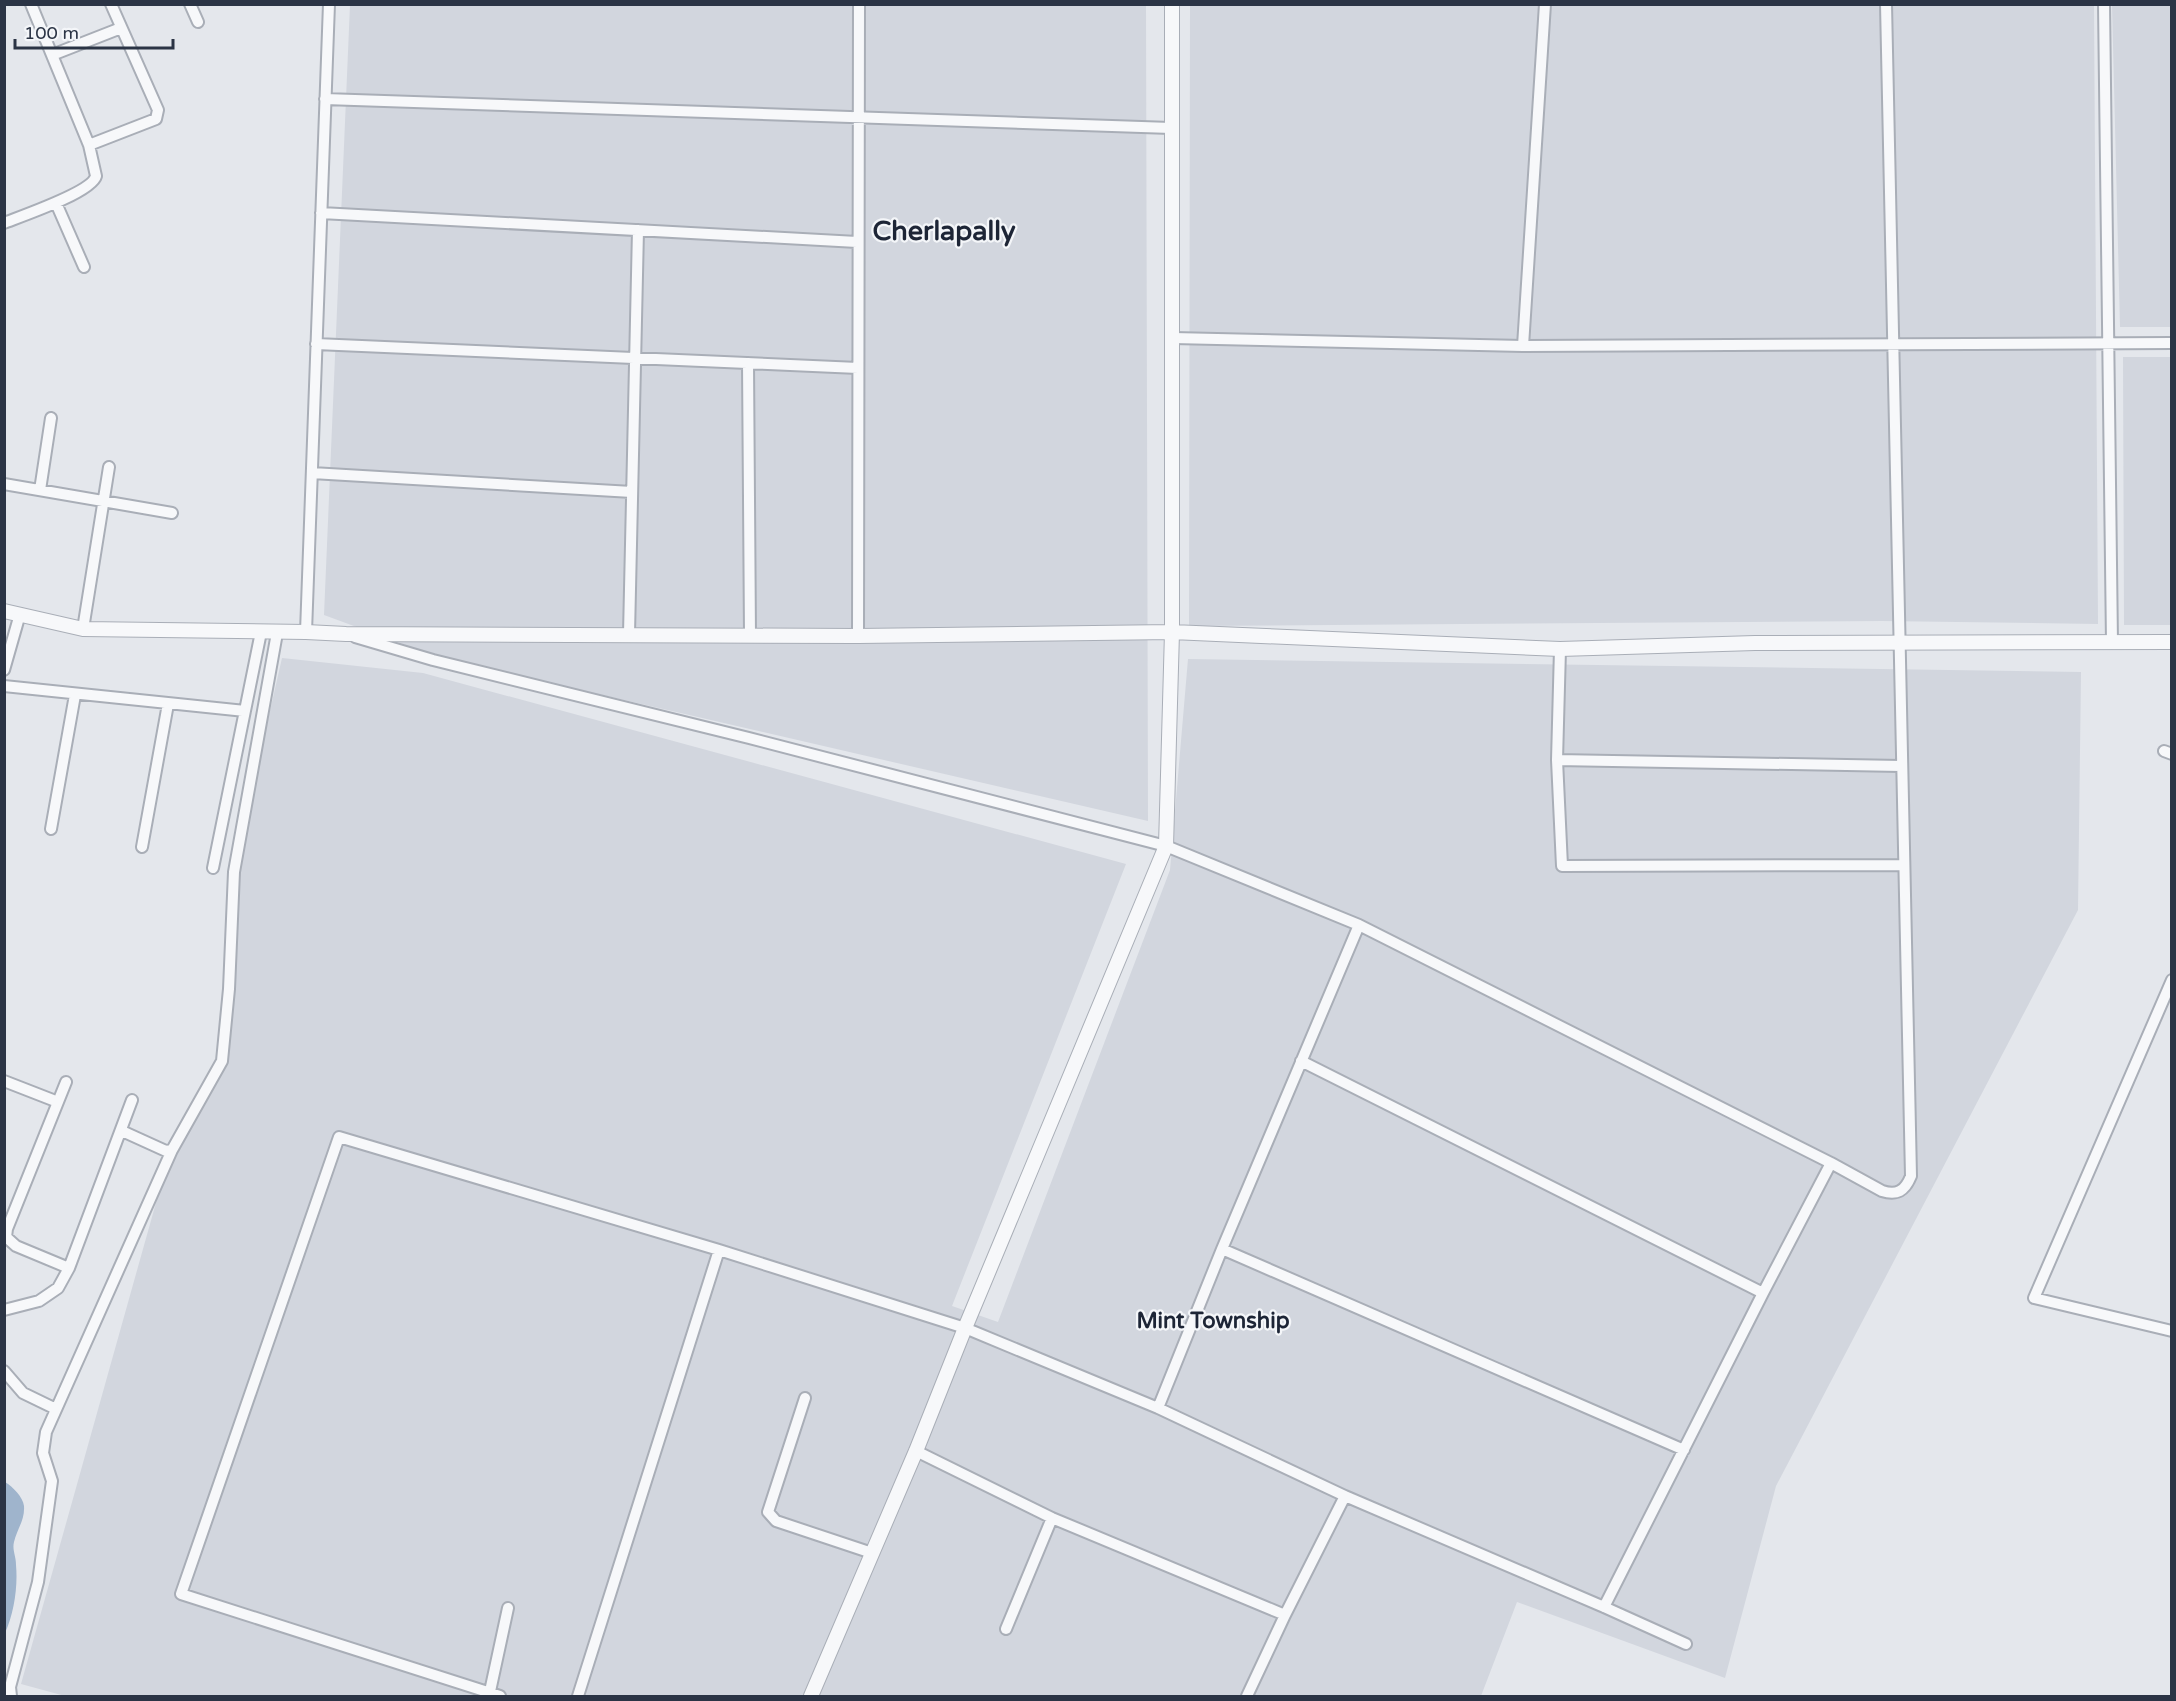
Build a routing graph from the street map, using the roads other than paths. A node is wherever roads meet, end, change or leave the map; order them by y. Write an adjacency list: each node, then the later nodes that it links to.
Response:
1 (32, 4): 12 (street)
2 (111, 4): 11 (street)
3 (190, 4): 10 (street)
4 (329, 4): 13 (street)
5 (859, 4): 14 (street)
6 (1172, 4): 15 (street)
7 (1545, 4): 28 (street)
8 (1886, 4): 25 (street)
9 (2104, 4): 24 (street)
10 (198, 22)
11 (121, 28): 12 (street); 16 (street)
12 (52, 55): 16 (street)
13 (325, 99): 14 (street); 18 (street)
14 (858, 117): 15 (street); 21 (street)
15 (1171, 128): 23 (street)
16 (88, 145): 17 (street)
17 (56, 203): 19 (street); 22 (street)
18 (321, 213): 20 (street); 27 (street)
19 (4, 223)
20 (638, 230): 21 (street); 29 (street)
21 (857, 242): 31 (street)
22 (84, 267)
23 (1173, 338): 28 (street); 45 (street)
24 (2108, 342): 25 (street); 26 (street); 52 (street)
25 (1893, 343): 28 (street); 51 (street)
26 (2172, 343)
27 (316, 344): 29 (street); 34 (street)
28 (1523, 346)
29 (635, 358): 30 (street); 37 (street)
30 (748, 363): 31 (street); 49 (street)
31 (858, 368): 50 (street)
32 (51, 418): 36 (street)
33 (109, 468): 38 (street)
34 (312, 473): 37 (street); 44 (street)
35 (4, 484): 36 (street)
36 (40, 490): 38 (street)
37 (632, 492): 48 (street)
38 (104, 501): 39 (street); 42 (street)
39 (172, 513)
40 (4, 611): 41 (street)
41 (20, 614): 42 (street); 55 (street)
42 (83, 629): 43 (street)
43 (261, 632): 46 (street); 59 (street)
44 (306, 632): 46 (street); 47 (street)
45 (1172, 632): 50 (street); 54 (street); 63 (street)
46 (277, 633): 75 (street)
47 (346, 634): 48 (street); 63 (street)
48 (629, 634): 49 (street)
49 (750, 634): 50 (street)
50 (858, 636)
51 (1899, 642): 52 (street); 54 (street); 61 (street)
52 (2112, 642): 53 (street)
53 (2172, 642)
54 (1560, 649): 60 (street)
55 (4, 670)
56 (4, 686): 57 (street)
57 (75, 695): 58 (street); 62 (street)
58 (168, 704): 59 (street); 64 (street)
59 (245, 711): 66 (street)
60 (1557, 760): 61 (street); 65 (street)
61 (1901, 766): 65 (street)
62 (51, 829)
63 (1166, 846): 67 (street); 82 (street)
64 (142, 847)
65 (1903, 865): 76 (street)
66 (213, 868)
67 (1359, 925): 69 (street); 76 (street)
68 (2172, 980): 83 (street)
69 (1301, 1061): 77 (street); 80 (street)
70 (4, 1081): 73 (street)
71 (66, 1082): 73 (street)
72 (132, 1100): 74 (street)
73 (58, 1102): 79 (street)
74 (122, 1131): 75 (street); 79 (street)
75 (172, 1150): 87 (street)
76 (1831, 1163): 80 (street)
77 (1222, 1249): 86 (street); 88 (street)
78 (718, 1250): 82 (street); 99 (street); 100 (street)
79 (69, 1268): 81 (street)
80 (1762, 1293): 88 (street)
81 (4, 1310)
82 (965, 1328): 86 (street); 89 (street)
83 (2172, 1331)
84 (4, 1371): 87 (street)
85 (804, 1398): 92 (street)
86 (1158, 1408): 90 (street)
87 (56, 1409): 98 (street)
88 (1684, 1450): 93 (street)
89 (916, 1452): 91 (street); 92 (street)
90 (1345, 1496): 93 (street); 95 (street)
91 (1052, 1518): 95 (street); 96 (street)
92 (872, 1553): 101 (street)
93 (1604, 1607): 97 (street)
94 (508, 1608): 99 (street)
95 (1285, 1615): 102 (street)
96 (1006, 1629)
97 (1686, 1644)
98 (11, 1696)
99 (493, 1696)
100 (578, 1696)
101 (811, 1696)
102 (1248, 1696)

